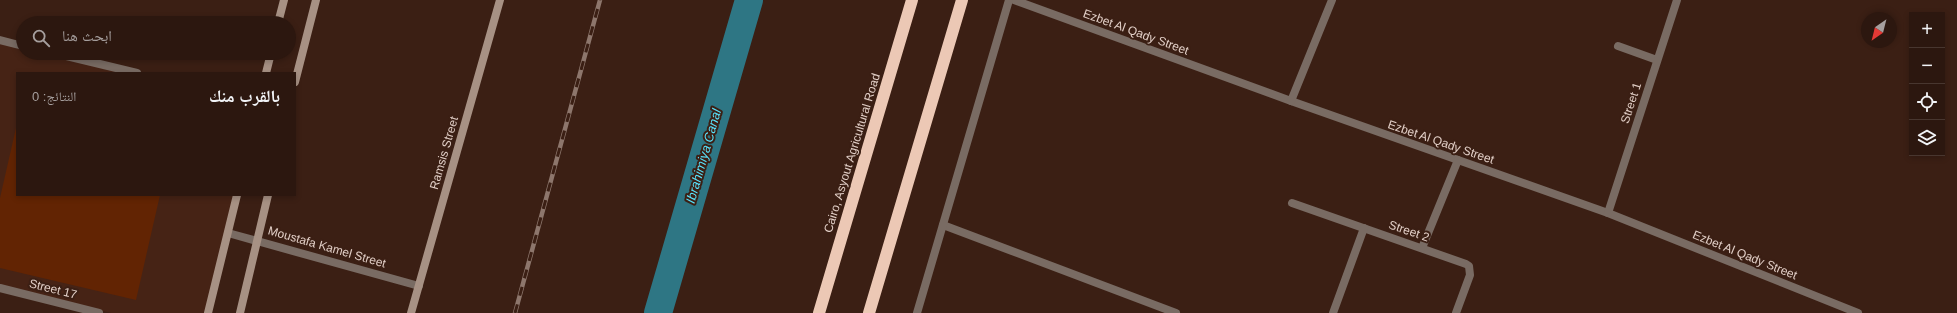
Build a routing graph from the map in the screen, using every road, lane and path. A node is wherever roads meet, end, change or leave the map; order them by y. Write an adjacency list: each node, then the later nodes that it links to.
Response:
1 (284, 0): 10 (main road)
2 (316, 0): 19 (main road)
3 (500, 0): 31 (main road, Ramsis Street)
4 (912, 0): 37 (highway, Cairo, Asyout Agricultural Road)
5 (962, 0): 38 (highway)
6 (1009, 0): 26 (street)
7 (1014, 0): 20 (street, Ezbet Al Qady Street)
8 (1332, 0): 20 (street)
9 (1677, 0): 16 (street, Street 1)
10 (280, 16)
11 (0, 40): 12 (street)
12 (16, 44)
13 (1618, 46): 16 (street)
14 (83, 60): 17 (street)
15 (269, 60): 18 (main road)
16 (1657, 60): 25 (street, Street 1)
17 (133, 72)
18 (266, 72)
19 (296, 78)
20 (1291, 101): 21 (street, Ezbet Al Qady Street)
21 (1458, 160): 25 (street, Ezbet Al Qady Street); 30 (street)
22 (237, 196): 28 (main road)
23 (268, 196): 29 (main road)
24 (1292, 203): 27 (street, Street 2)
25 (1608, 213): 43 (street, Ezbet Al Qady Street)
26 (943, 225): 39 (street); 40 (street)
27 (1364, 228): 30 (street, Street 2); 41 (street)
28 (228, 232): 29 (street, Moustafa Kamel Street); 34 (main road)
29 (258, 240): 31 (street, Moustafa Kamel Street); 35 (main road)
30 (1422, 248): 42 (street, Street 2)
31 (419, 286): 36 (main road, Ramsis Street)
32 (0, 288): 33 (street, Street 17)
33 (99, 313)
34 (208, 313)
35 (240, 313)
36 (411, 313)
37 (819, 313)
38 (869, 313)
39 (917, 313)
40 (1176, 313)
41 (1333, 313)
42 (1456, 313)
43 (1858, 313)

